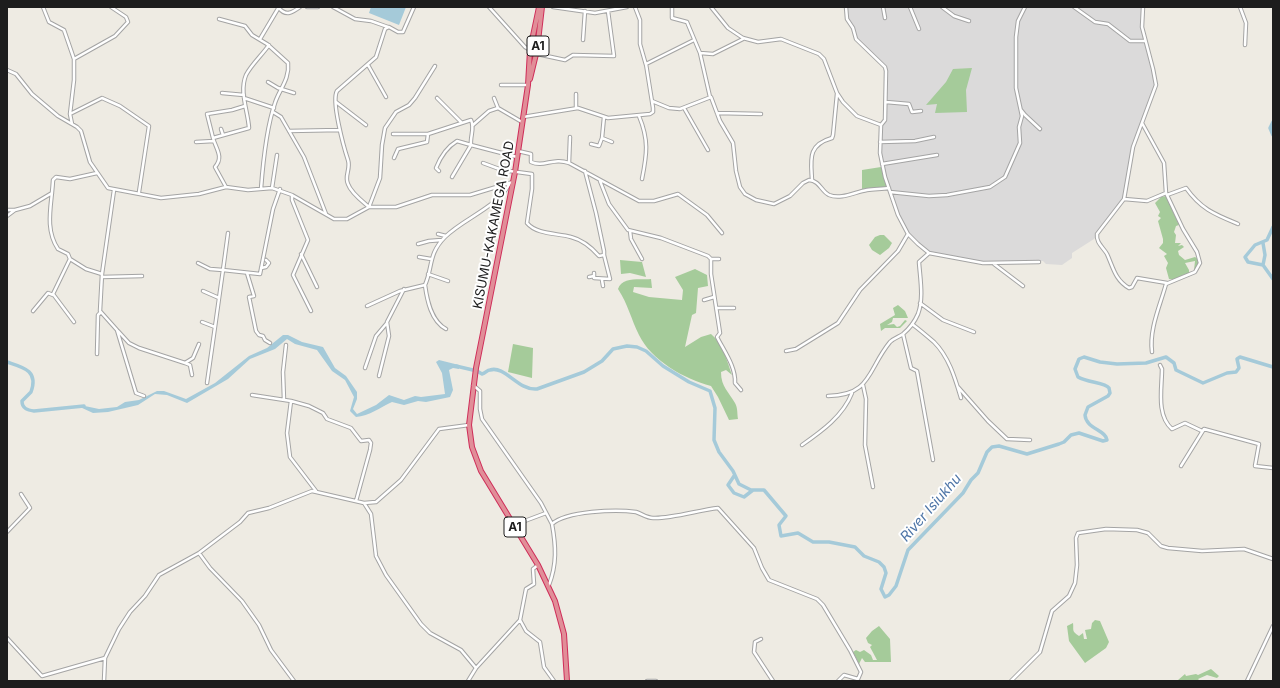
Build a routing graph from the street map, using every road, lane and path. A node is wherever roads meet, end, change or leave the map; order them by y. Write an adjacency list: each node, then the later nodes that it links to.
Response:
1 (43, 7): 44 (street)
2 (111, 7): 44 (street)
3 (300, 7): 24 (street)
4 (307, 7): 5 (street)
5 (318, 7)
6 (333, 7): 30 (street)
7 (414, 7): 30 (street)
8 (489, 7): 41 (street)
9 (539, 7): 37 (highway, KISUMU-KAKAMEGA ROAD / A1)
10 (542, 7): 39 (highway, KISUMU-KAKAMEGA ROAD / A1)
11 (553, 7): 25 (street)
12 (626, 7): 26 (street)
13 (635, 7): 46 (street)
14 (672, 7): 35 (street)
15 (711, 7): 32 (street)
16 (846, 7): 64 (street)
17 (883, 7): 27 (street)
18 (910, 7): 31 (street)
19 (942, 7): 29 (street)
20 (1025, 7): 70 (street)
21 (1074, 7): 36 (street)
22 (1143, 7): 36 (street)
23 (1240, 7): 40 (street)
24 (279, 8): 33 (street)
25 (585, 11): 26 (street); 34 (street)
26 (608, 11): 43 (street)
27 (885, 18)
28 (219, 19): 33 (street)
29 (969, 21)
30 (389, 27): 45 (street)
31 (919, 29)
32 (743, 38): 42 (street); 55 (street)
33 (260, 39): 38 (street)
34 (583, 40)
35 (694, 40): 42 (street); 46 (street)
36 (1145, 41): 80 (street)
37 (531, 44): 39 (highway); 41 (highway, KISUMU-KAKAMEGA ROAD / A1)
38 (268, 45): 52 (street); 57 (street)
39 (538, 45): 43 (highway, KISUMU-KAKAMEGA ROAD / A1)
40 (1245, 45)
41 (530, 50): 51 (highway, KISUMU-KAKAMEGA ROAD / A1)
42 (700, 53): 59 (street)
43 (537, 54): 51 (highway, KISUMU-KAKAMEGA ROAD / A1)
44 (74, 59): 74 (street)
45 (368, 65): 58 (street); 62 (street)
46 (646, 65): 63 (street)
47 (435, 66): 132 (street)
48 (7, 70): 82 (street)
49 (268, 82): 52 (street)
50 (501, 84): 51 (street)
51 (528, 85): 76 (highway, KISUMU-KAKAMEGA ROAD / A1)
52 (282, 90): 54 (street); 66 (street)
53 (222, 93): 57 (street)
54 (294, 93)
55 (837, 93): 85 (street); 118 (street)
56 (576, 94): 68 (street)
57 (244, 97): 65 (street); 66 (street)
58 (386, 97)
59 (710, 97): 69 (street); 73 (street)
60 (437, 98): 81 (street)
61 (494, 98): 67 (street)
62 (335, 101): 83 (street); 88 (street)
63 (652, 101): 69 (street); 77 (street)
64 (886, 102): 71 (street); 85 (street)
65 (245, 106): 90 (street); 96 (street)
66 (274, 108): 72 (street)
67 (498, 108): 79 (street); 84 (street)
68 (576, 108): 76 (street); 78 (street)
69 (684, 108): 102 (street)
70 (1021, 109): 87 (street); 128 (street)
71 (922, 111)
72 (273, 112): 89 (street); 121 (street)
73 (717, 113): 75 (street); 118 (street)
74 (70, 114): 82 (street); 127 (street)
75 (761, 114)
76 (524, 116): 79 (highway, KISUMU-KAKAMEGA ROAD / A1)
77 (638, 116): 78 (street); 116 (street)
78 (604, 117): 95 (street)
79 (523, 122): 103 (highway, KISUMU-KAKAMEGA ROAD / A1)
80 (1142, 122): 129 (street); 131 (street)
81 (462, 123): 84 (street); 92 (street)
82 (72, 124): 114 (street)
83 (366, 125)
84 (473, 125): 101 (street)
85 (881, 125): 99 (street)
86 (221, 129): 90 (street)
87 (1040, 129)
88 (340, 130): 89 (street); 132 (street)
89 (289, 131): 135 (street)
90 (224, 134): 96 (street)
91 (393, 134): 92 (street)
92 (428, 134): 107 (street)
93 (570, 137): 109 (street)
94 (934, 137): 99 (street)
95 (602, 138): 98 (street); 100 (street)
96 (214, 139): 97 (street); 120 (street)
97 (196, 142)
98 (612, 142)
99 (880, 142): 110 (street)
100 (591, 144)
101 (472, 145): 106 (street); 111 (street); 115 (street)
102 (708, 150)
103 (518, 151): 106 (highway, KISUMU-KAKAMEGA ROAD / A1); 109 (street)
104 (936, 154): 110 (street)
105 (277, 155): 122 (street)
106 (517, 157): 113 (highway, KISUMU-KAKAMEGA ROAD / A1)
107 (394, 158)
108 (482, 163): 113 (street)
109 (569, 163): 112 (street)
110 (882, 164): 123 (street)
111 (439, 171)
112 (585, 171): 117 (street); 148 (street)
113 (515, 172): 119 (highway, KISUMU-KAKAMEGA ROAD / A1); 148 (street)
114 (96, 173): 125 (street); 126 (street)
115 (452, 177)
116 (642, 179)
117 (599, 180): 138 (street); 141 (street)
118 (812, 180): 123 (street)
119 (512, 182): 132 (street); 143 (street); 207 (highway, KISUMU-KAKAMEGA ROAD / A1)
120 (226, 187): 121 (street); 127 (street)
121 (261, 188): 122 (street)
122 (272, 188): 124 (street)
123 (889, 188): 128 (street)
124 (280, 189): 130 (street); 159 (street)
125 (114, 190): 127 (street); 163 (street)
126 (53, 192): 134 (street); 150 (street)
127 (139, 192)
128 (890, 192): 142 (street)
129 (1166, 194): 131 (street); 137 (street); 168 (street)
130 (292, 195): 135 (street); 147 (street)
131 (1124, 199): 168 (street)
132 (369, 207): 135 (street)
133 (7, 210): 134 (street)
134 (14, 210): 136 (street)
135 (327, 215)
136 (7, 216)
137 (1238, 224)
138 (630, 231): 152 (street); 155 (street)
139 (228, 233): 160 (street)
140 (438, 234): 143 (street)
141 (722, 234)
142 (908, 234): 146 (street); 198 (street)
143 (447, 236): 144 (street)
144 (443, 240): 145 (street); 151 (street)
145 (418, 244)
146 (929, 253): 158 (street); 179 (street)
147 (301, 254): 172 (street); 184 (street)
148 (604, 255): 166 (street)
149 (419, 257): 151 (street)
150 (70, 259): 163 (street); 175 (street)
151 (431, 259): 162 (street)
152 (642, 259)
153 (720, 259): 155 (street)
154 (266, 260): 159 (street)
155 (711, 260): 176 (street)
156 (1039, 262): 158 (street)
157 (198, 263): 160 (street)
158 (994, 264): 171 (street)
159 (261, 268): 161 (street)
160 (223, 270): 161 (street); 177 (street)
161 (247, 273): 195 (street)
162 (428, 274): 167 (street); 169 (street)
163 (102, 276): 164 (street); 185 (street)
164 (142, 276)
165 (590, 277): 166 (street)
166 (602, 280): 170 (street)
167 (448, 281)
168 (1167, 283): 199 (street)
169 (425, 285): 173 (street); 191 (street)
170 (603, 286)
171 (1023, 286)
172 (317, 287)
173 (405, 289): 180 (street); 188 (street)
174 (203, 291): 177 (street)
175 (53, 295): 183 (street); 186 (street)
176 (714, 297): 178 (street); 181 (street)
177 (219, 298): 190 (street)
178 (704, 300)
179 (920, 303): 189 (street); 193 (street)
180 (367, 306)
181 (716, 308): 182 (street); 210 (street)
182 (734, 308)
183 (33, 311)
184 (311, 311)
185 (100, 313): 192 (street); 200 (street)
186 (74, 322)
187 (202, 322): 190 (street)
188 (387, 322): 203 (street); 205 (street)
189 (912, 324): 194 (street); 209 (street)
190 (215, 327): 206 (street)
191 (446, 329)
192 (117, 330): 201 (street); 213 (street)
193 (974, 332)
194 (903, 334): 208 (street); 222 (street)
195 (270, 343)
196 (199, 344): 201 (street)
197 (286, 345): 216 (street)
198 (786, 351)
199 (1152, 352)
200 (97, 354)
201 (185, 363): 204 (street)
202 (1160, 364): 219 (street)
203 (365, 368)
204 (192, 374)
205 (379, 376)
206 (206, 383)
207 (473, 385): 218 (highway, A1); 230 (street)
208 (863, 385): 211 (street); 225 (street)
209 (958, 387): 215 (street); 220 (street)
210 (741, 390)
211 (852, 393): 214 (street); 221 (street)
212 (252, 395): 216 (street)
213 (144, 396)
214 (828, 396)
215 (961, 398)
216 (284, 400): 217 (street)
217 (291, 401): 226 (street); 228 (street)
218 (469, 425): 229 (street); 232 (highway, A1)
219 (1202, 431): 223 (street); 224 (street)
220 (1030, 440)
221 (802, 445)
222 (933, 460)
223 (1181, 466)
224 (1273, 468)
225 (873, 487)
226 (316, 491): 228 (street); 234 (street)
227 (21, 494): 233 (street)
228 (356, 501): 229 (street)
229 (364, 503): 243 (street)
230 (546, 513): 231 (street); 232 (street)
231 (552, 524): 237 (street); 252 (street)
232 (513, 525): 236 (highway, A1)
233 (7, 532)
234 (199, 553): 242 (street); 245 (street)
235 (1273, 558): 253 (street)
236 (538, 565): 237 (highway, A1); 238 (street)
237 (549, 585): 248 (highway, A1)
238 (520, 620): 243 (street); 247 (street)
239 (1273, 626): 254 (street)
240 (7, 638): 242 (street)
241 (761, 639): 251 (street)
242 (105, 658): 244 (street)
243 (476, 668): 246 (street)
244 (104, 681)
245 (294, 681)
246 (468, 681)
247 (554, 681)
248 (567, 681)
249 (647, 681): 250 (street)
250 (656, 681)
251 (773, 681)
252 (838, 681)
253 (1011, 681)
254 (1247, 681)

